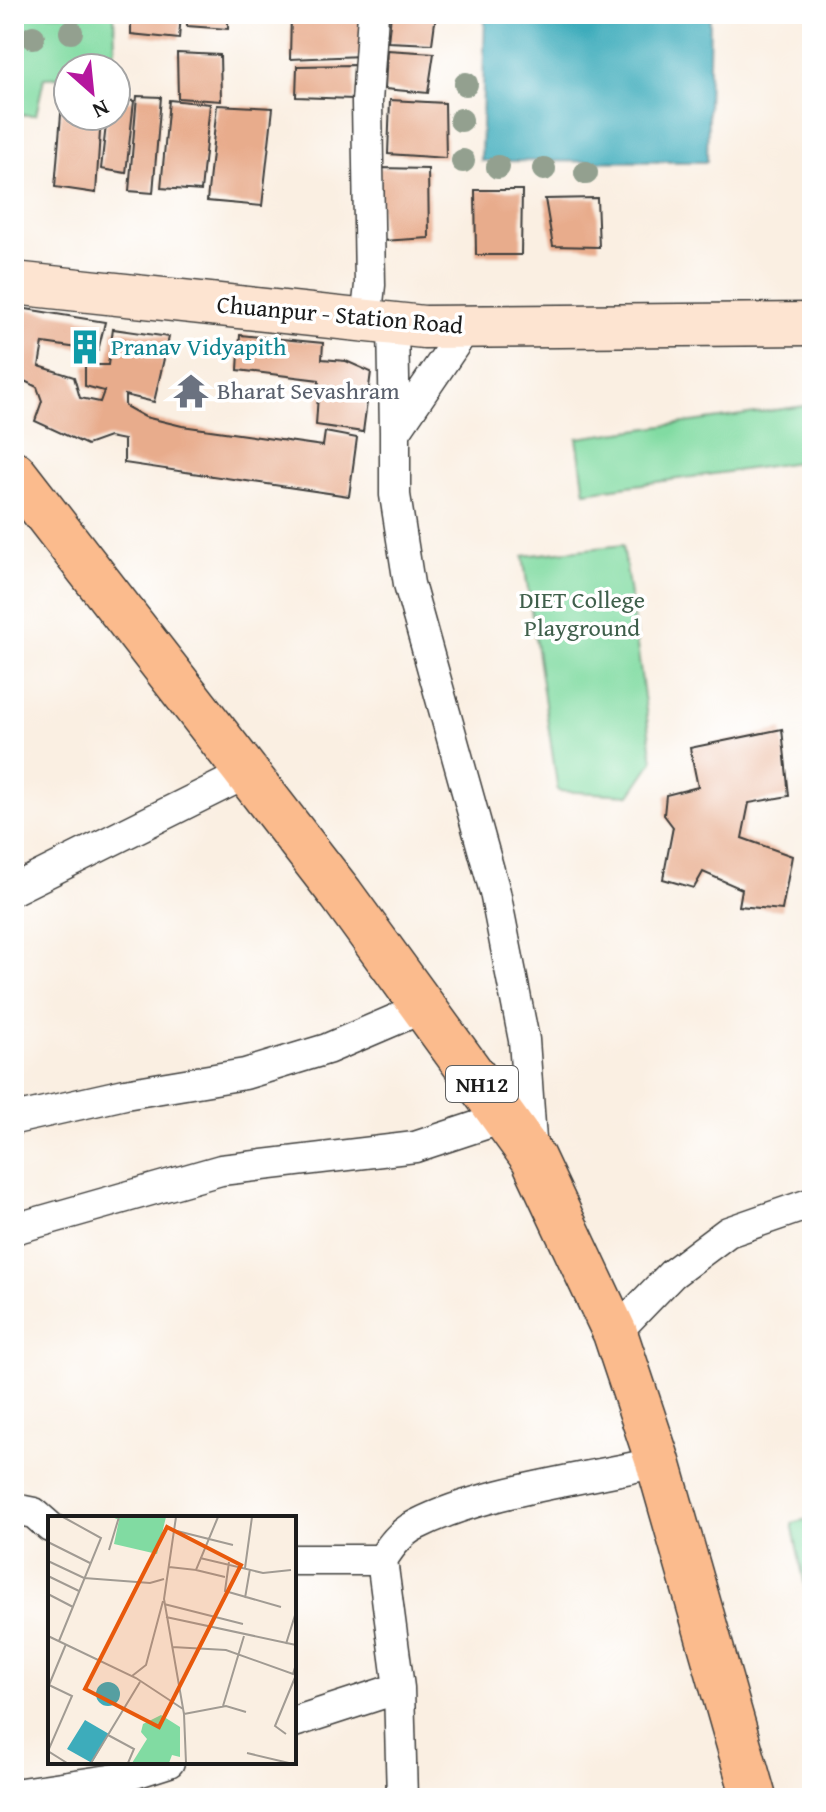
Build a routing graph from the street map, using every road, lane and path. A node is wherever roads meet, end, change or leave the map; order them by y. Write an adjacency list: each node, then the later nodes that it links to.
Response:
1 (373, 14): 3 (street)
2 (14, 283): 3 (street, Chuanpur - Station Road)
3 (380, 322): 5 (street, Chuanpur - Station Road); 6 (street)
4 (812, 324): 5 (street, Chuanpur - Station Road)
5 (467, 326): 6 (street)
6 (395, 432): 13 (street)
7 (14, 473): 8 (main road, NH12)
8 (247, 773): 9 (street); 10 (main road, NH12)
9 (14, 889)
10 (425, 1007): 11 (main road, NH12); 12 (street)
11 (506, 1117): 13 (main road, NH12); 15 (street)
12 (14, 1119)
13 (533, 1158): 16 (main road, NH12)
14 (812, 1203): 16 (street)
15 (14, 1229)
16 (615, 1333): 17 (main road, NH12)
17 (658, 1462): 21 (street); 28 (main road, NH12)
18 (14, 1509): 19 (street)
19 (48, 1525)
20 (296, 1560): 21 (street)
21 (382, 1560): 22 (street)
22 (399, 1688): 23 (street); 27 (street)
23 (296, 1721)
24 (157, 1764): 25 (street)
25 (114, 1771): 26 (street)
26 (14, 1794)
27 (402, 1798)
28 (754, 1798)

